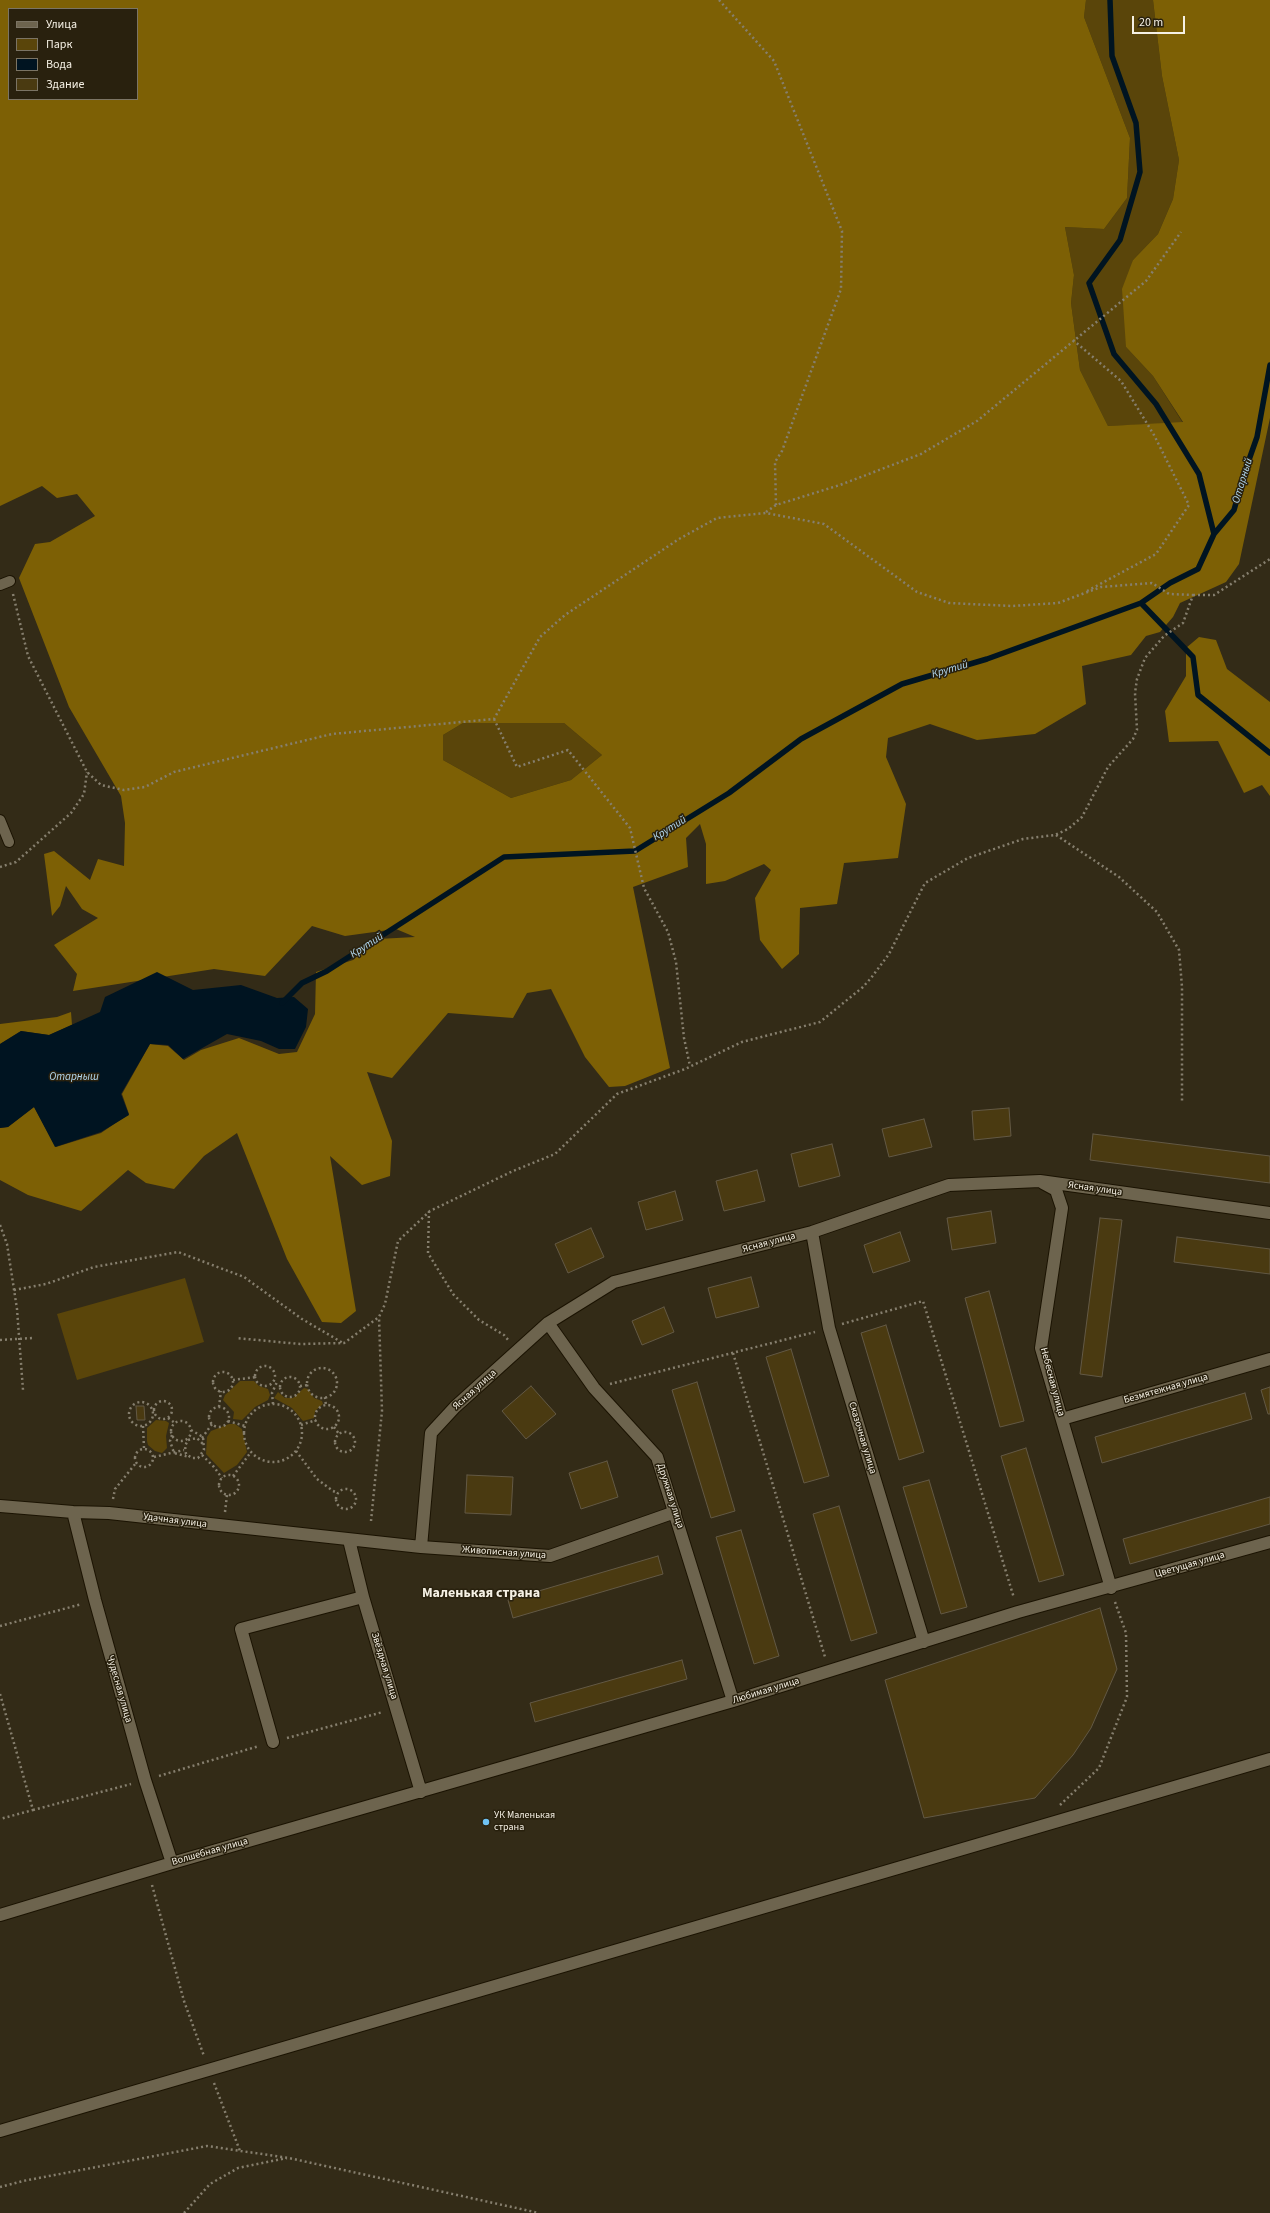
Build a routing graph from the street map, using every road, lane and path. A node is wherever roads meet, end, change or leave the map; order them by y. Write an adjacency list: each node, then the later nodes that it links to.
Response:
1 (719, 0): 4 (path)
2 (1181, 232): 3 (path)
3 (1073, 340): 4 (path); 9 (path)
4 (776, 505): 5 (path)
5 (766, 513): 9 (path); 10 (path)
6 (1270, 558): 8 (path)
7 (5, 583): 11 (path)
8 (1193, 595): 9 (path); 13 (path)
9 (1074, 598)
10 (494, 719): 11 (path); 16 (path)
11 (87, 772): 15 (path)
12 (0, 820): 14 (lane)
13 (1055, 835): 16 (path); 17 (path)
14 (9, 842)
15 (0, 867)
16 (690, 1066): 19 (path)
17 (1182, 1102)
18 (1040, 1181): 20 (street, Ясная улица); 22 (street, Ясная улица); 48 (street, Небесная улица)
19 (430, 1211): 25 (path); 31 (path)
20 (1270, 1213)
21 (0, 1225): 23 (path)
22 (812, 1232): 26 (street, Ясная улица); 89 (street, Сказочная улица)
23 (14, 1290): 30 (path); 40 (path)
24 (923, 1301): 87 (path)
25 (379, 1317): 30 (path); 80 (path)
26 (548, 1323): 31 (street, Ясная улица); 39 (street, Дружная улица)
27 (32, 1338): 29 (path)
28 (236, 1338): 30 (path)
29 (0, 1340)
30 (344, 1343)
31 (518, 1351): 83 (street, Ясная улица)
32 (1270, 1359): 48 (street, Безмятежная улица)
33 (256, 1377): 34 (path); 35 (path); 35 (path)
34 (233, 1380): 41 (path); 41 (path)
35 (276, 1381): 36 (path); 43 (path)
36 (281, 1383): 38 (path); 38 (path)
37 (308, 1385): 38 (path); 42 (path); 42 (path)
38 (300, 1386)
39 (594, 1388): 78 (street, Дружная улица); 90 (path)
40 (22, 1390)
41 (221, 1391): 45 (path)
42 (325, 1397): 44 (path)
43 (273, 1404): 53 (path); 55 (path)
44 (326, 1406): 49 (path); 56 (path)
45 (219, 1407): 50 (path); 52 (path)
46 (154, 1414): 47 (path); 47 (path); 54 (path); 54 (path)
47 (168, 1418): 51 (path)
48 (1062, 1419): 84 (street, Небесная улица)
49 (316, 1420): 53 (path); 56 (path)
50 (228, 1421): 52 (path); 55 (path)
51 (175, 1423): 57 (path); 58 (path)
52 (212, 1424): 60 (path)
53 (301, 1425): 66 (path)
54 (143, 1426): 64 (path)
55 (245, 1426): 67 (path)
56 (334, 1427): 59 (path)
57 (191, 1430): 60 (path); 61 (path)
58 (172, 1434): 61 (path); 68 (path)
59 (339, 1434): 59 (path)
60 (203, 1438): 62 (path); 63 (path)
61 (188, 1440): 62 (path); 65 (path)
62 (201, 1441): 63 (path)
63 (204, 1445): 69 (path)
64 (144, 1448): 70 (path); 72 (path)
65 (184, 1450): 68 (path); 71 (path)
66 (296, 1451): 67 (path); 75 (path)
67 (251, 1452): 73 (path)
68 (174, 1453): 70 (path); 71 (path)
69 (202, 1455): 71 (path); 74 (path)
70 (154, 1457): 72 (path)
71 (192, 1458)
72 (136, 1463): 79 (path)
73 (233, 1476): 74 (path); 74 (path)
74 (222, 1478)
75 (338, 1493): 75 (path)
76 (0, 1506): 77 (street, Удачная улица)
77 (73, 1512): 79 (street, Удачная улица); 86 (street, Чудесная улица)
78 (675, 1512): 83 (street, Живописная улица); 92 (street, Дружная улица)
79 (109, 1513): 81 (street, Удачная улица)
80 (371, 1521)
81 (349, 1540): 83 (street, Живописная улица); 85 (street, Звёздная улица)
82 (1270, 1542): 84 (street, Цветущая улица)
83 (421, 1547)
84 (1111, 1588): 87 (street, Любимая улица); 98 (path)
85 (363, 1597): 93 (street, Звёздная улица); 94 (street)
86 (95, 1600): 88 (path); 96 (street, Чудесная улица)
87 (1018, 1612): 89 (street, Любимая улица)
88 (0, 1626)
89 (924, 1642): 90 (street, Любимая улица)
90 (829, 1672): 92 (street, Любимая улица)
91 (0, 1694): 99 (path)
92 (734, 1701): 97 (street, Любимая улица)
93 (397, 1708): 94 (path); 97 (street, Звёздная улица)
94 (273, 1742): 96 (path)
95 (1270, 1759): 104 (street)
96 (145, 1780): 99 (path); 101 (street, Чудесная улица)
97 (421, 1792): 101 (street, Волшебная улица)
98 (1059, 1806)
99 (33, 1810): 100 (path)
100 (0, 1819)
101 (172, 1863): 102 (street, Волшебная улица)
102 (148, 1871): 103 (street, Волшебная улица); 104 (path)
103 (0, 1915)
104 (208, 2070): 105 (street); 106 (path)
105 (0, 2131)
106 (240, 2151): 107 (path); 108 (path)
107 (289, 2158): 109 (path); 110 (path)
108 (0, 2187)
109 (184, 2213)
110 (539, 2213)

